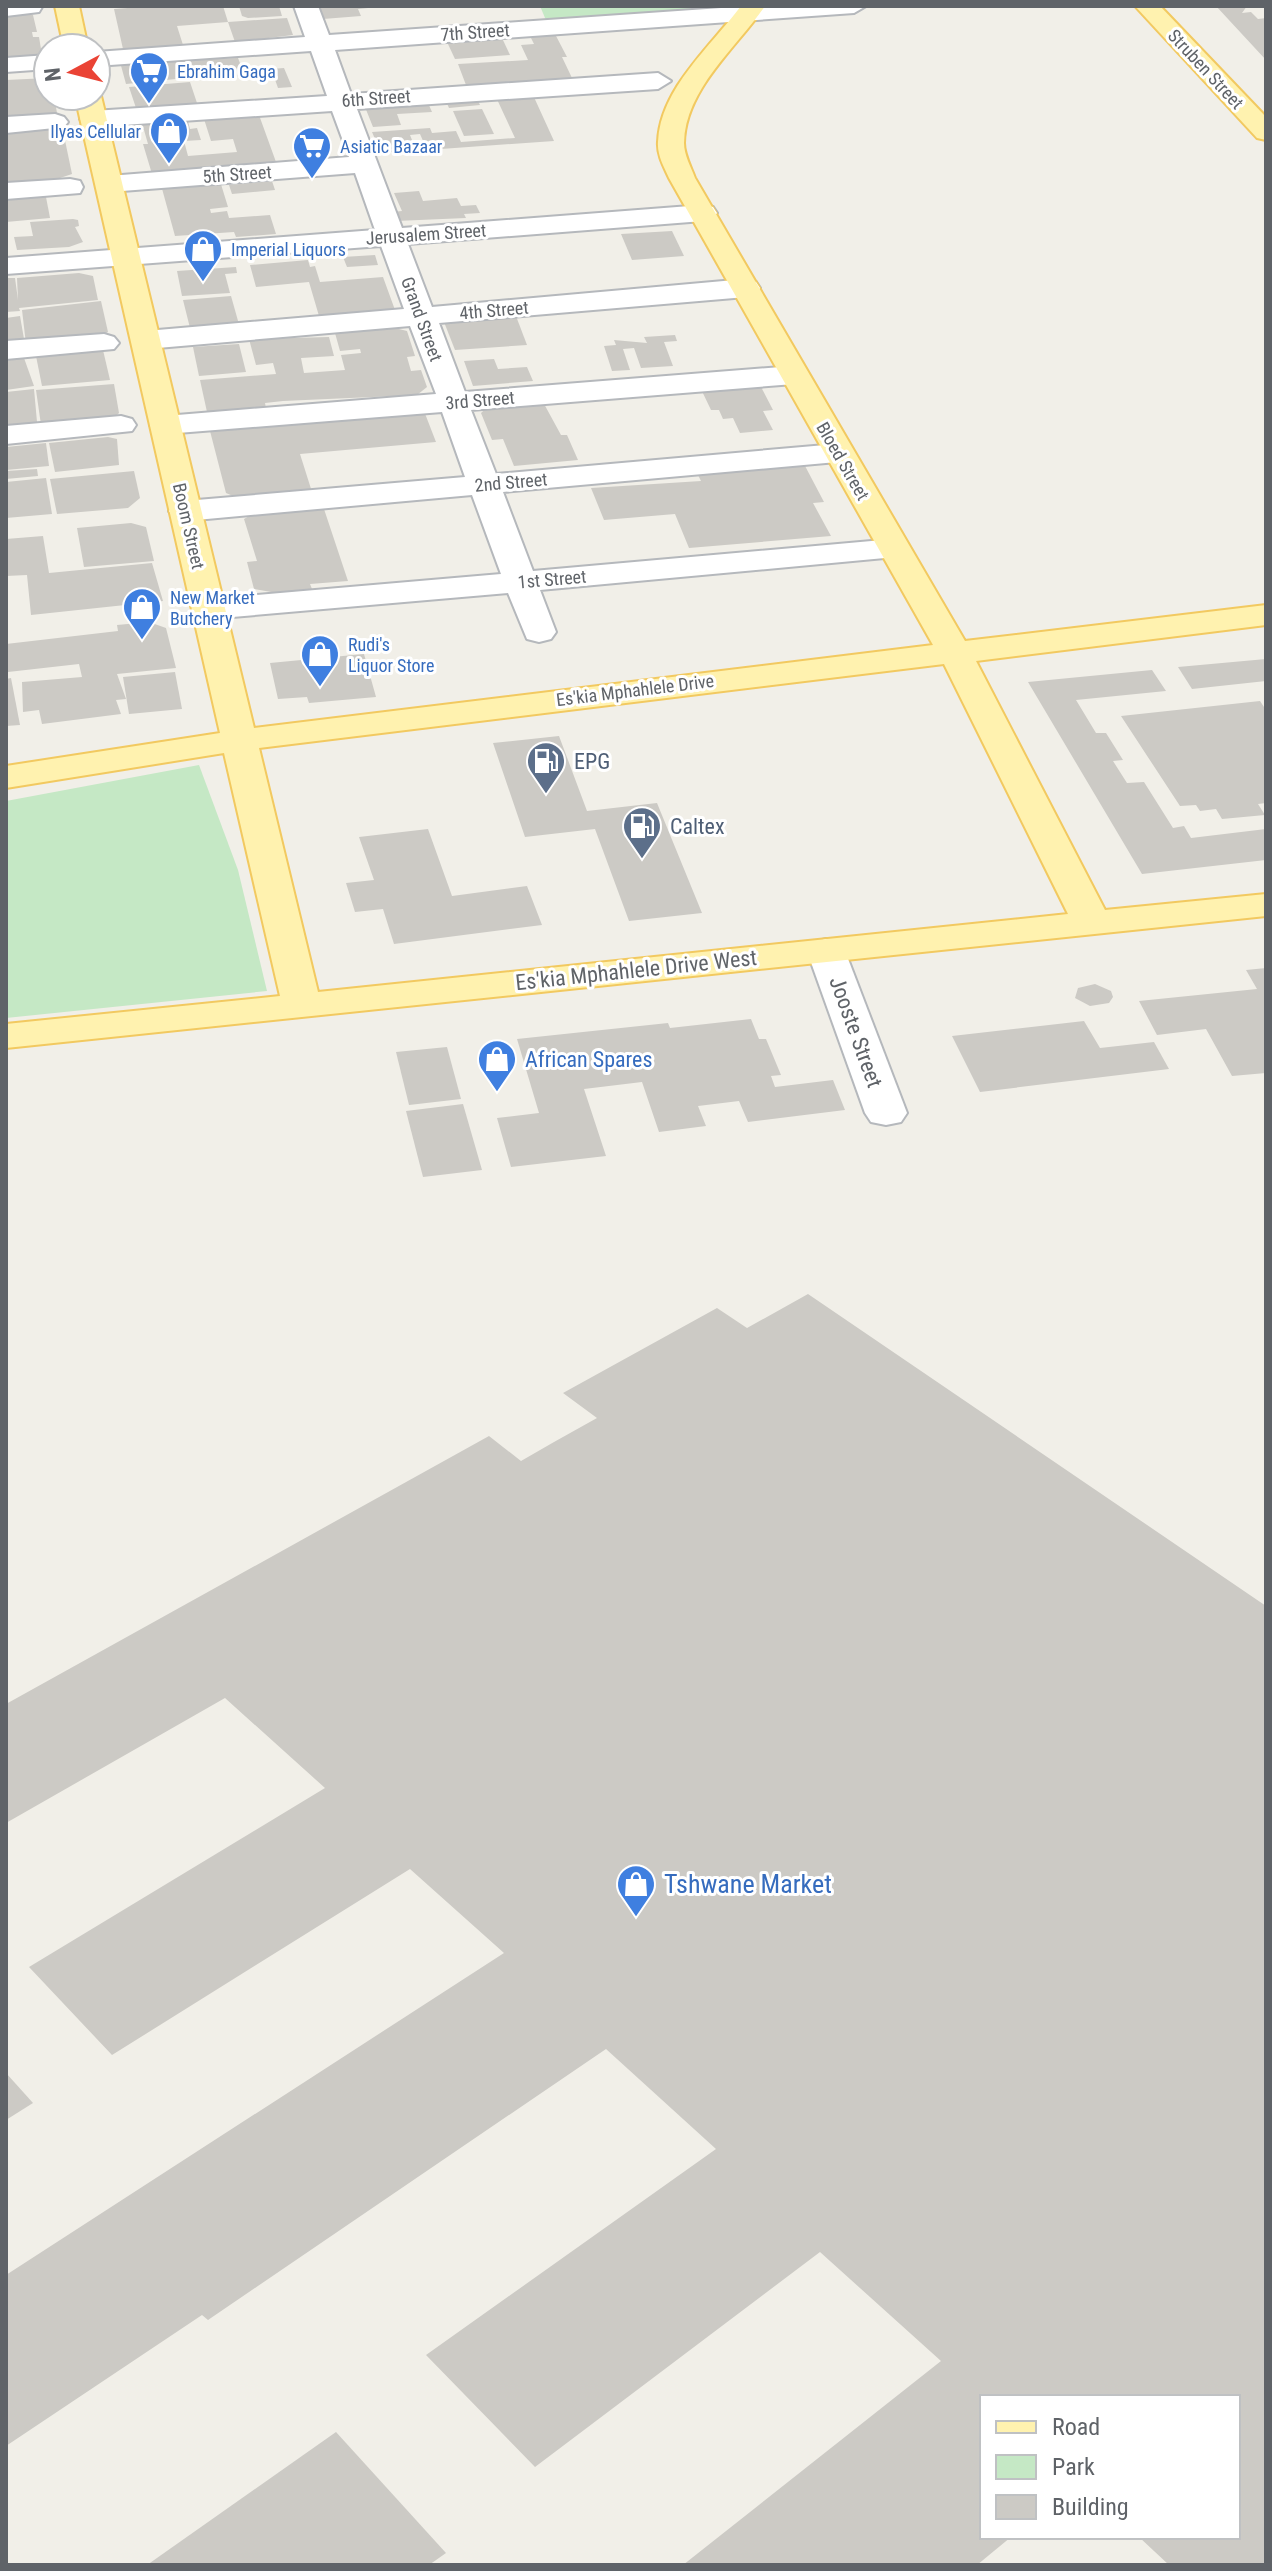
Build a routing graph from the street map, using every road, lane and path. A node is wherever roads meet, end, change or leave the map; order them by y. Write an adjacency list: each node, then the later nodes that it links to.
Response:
1 (67, 6): 6 (main road)
2 (306, 6): 7 (street, Grand Street)
3 (854, 6): 5 (street, 7th Street)
4 (1147, 6): 17 (main road, Struben Street)
5 (750, 9): 7 (street, 7th Street); 22 (main road, Bloed Street)
6 (73, 32)
7 (320, 44): 8 (street, 7th Street); 12 (street, Grand Street)
8 (112, 58)
9 (32, 63): 10 (street)
10 (6, 65)
11 (658, 81): 12 (street, 6th Street)
12 (341, 101): 13 (street, 6th Street); 18 (street, Grand Street)
13 (112, 107)
14 (92, 112): 19 (main road, Boom Street)
15 (55, 122): 16 (street)
16 (6, 125)
17 (1266, 132)
18 (365, 164): 19 (street, 5th Street); 23 (street, Grand Street)
19 (109, 184): 24 (main road, Boom Street)
20 (70, 187): 21 (street)
21 (6, 191)
22 (703, 213): 23 (street, Jerusalem Street); 26 (main road, Bloed Street)
23 (391, 237): 24 (street, Jerusalem Street); 27 (street, Grand Street)
24 (126, 257): 25 (street, Jerusalem Street); 28 (main road, Boom Street)
25 (6, 266)
26 (746, 288): 27 (street, 4th Street); 31 (main road, Bloed Street)
27 (421, 317): 28 (street, 4th Street); 32 (street, Grand Street)
28 (146, 340): 34 (main road, Boom Street)
29 (104, 343): 30 (street)
30 (6, 350)
31 (794, 375): 32 (street, 3rd Street); 36 (main road, Bloed Street)
32 (453, 402): 34 (street, 3rd Street); 37 (street, Grand Street)
33 (121, 425): 35 (street)
34 (165, 425): 38 (main road, Boom Street)
35 (6, 435)
36 (837, 453): 37 (street, 2nd Street); 39 (main road, Bloed Street)
37 (484, 484): 38 (street, 2nd Street); 40 (street, Grand Street)
38 (185, 511): 41 (main road, Boom Street)
39 (894, 549): 40 (street, 1st Street); 44 (main road, Bloed Street)
40 (520, 582): 41 (street, 1st Street); 43 (street, Grand Street)
41 (209, 609): 45 (main road, Boom Street)
42 (1266, 615): 44 (main road, Es'kia Mphahlele Drive)
43 (539, 632)
44 (953, 653): 45 (main road, Es'kia Mphahlele Drive); 48 (main road, Bloed Street)
45 (240, 740): 46 (main road, Es'kia Mphahlele Drive); 50 (main road, Boom Street)
46 (6, 777)
47 (1266, 905): 48 (main road, Es'kia Mphahlele Drive West)
48 (1092, 923): 49 (main road, Es'kia Mphahlele Drive West)
49 (826, 951): 50 (main road, Es'kia Mphahlele Drive West); 54 (street, Jooste Street)
50 (301, 1003): 51 (main road, Es'kia Mphahlele Drive West)
51 (212, 1012): 52 (main road, Es'kia Mphahlele Drive West); 53 (main road)
52 (6, 1036)
53 (6, 1048)
54 (886, 1113)

